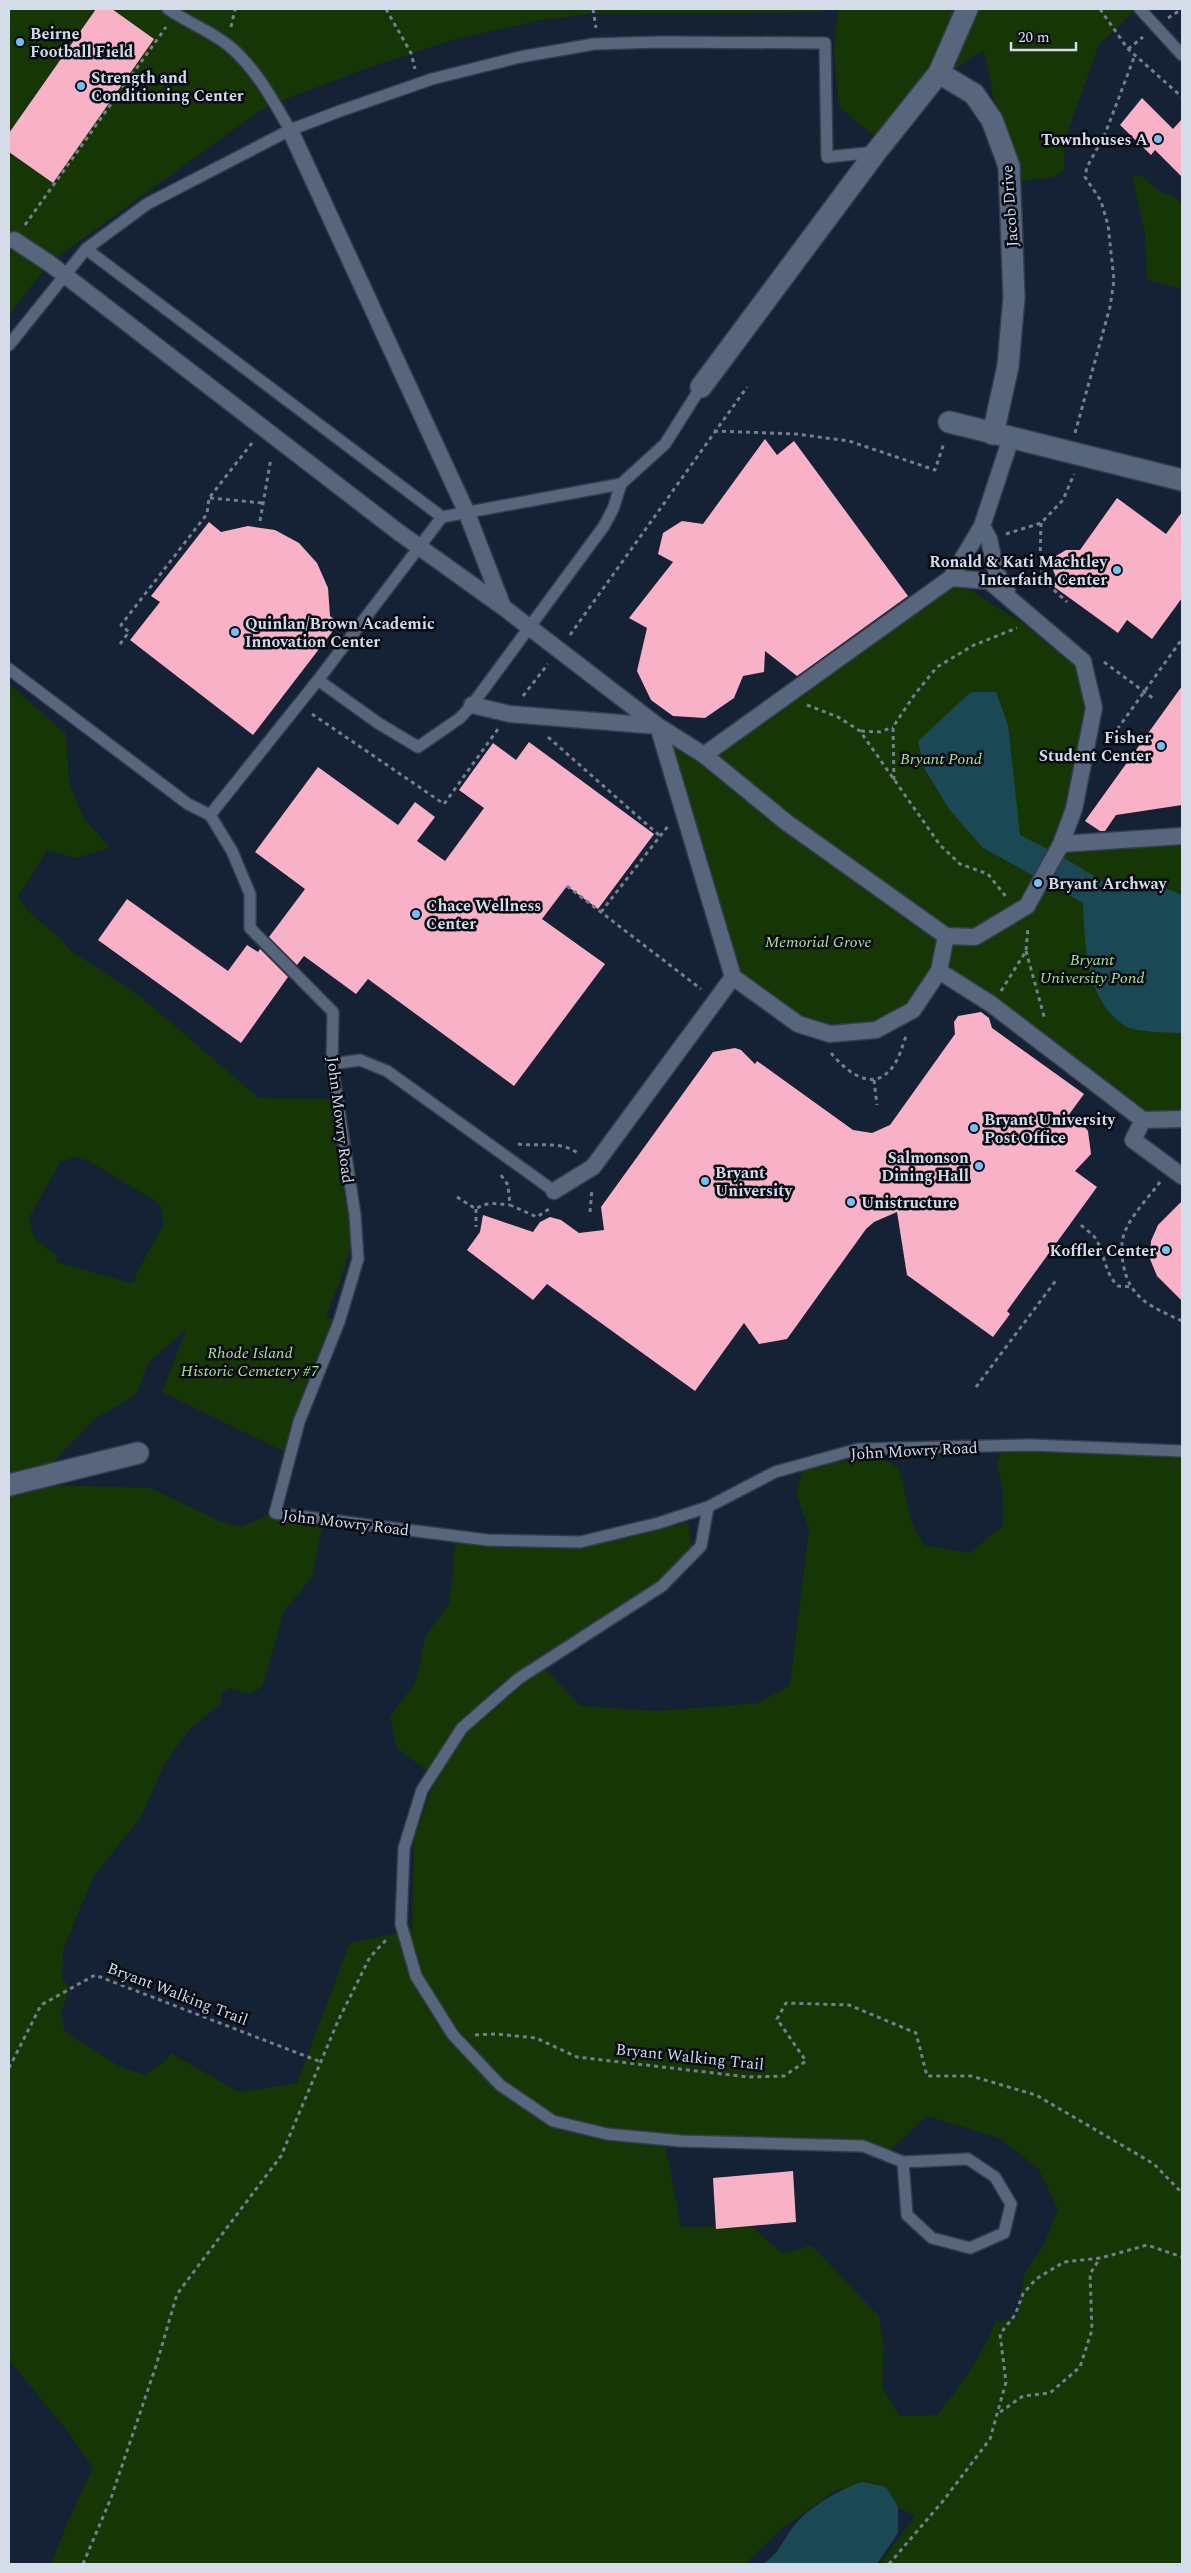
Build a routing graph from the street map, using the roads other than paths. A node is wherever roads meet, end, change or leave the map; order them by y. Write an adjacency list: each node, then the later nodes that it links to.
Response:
1 (967, 9): 5 (street)
2 (1140, 9): 4 (lane)
3 (172, 11): 6 (lane)
4 (1182, 55)
5 (939, 73): 7 (street); 14 (street, Jacob Drive)
6 (290, 130): 7 (lane); 9 (lane); 17 (street)
7 (876, 152): 12 (street)
8 (14, 240): 10 (street)
9 (86, 249): 10 (lane); 18 (lane)
10 (62, 276): 11 (lane); 20 (street)
11 (9, 345)
12 (701, 387): 16 (lane)
13 (949, 422): 14 (street)
14 (1002, 436): 15 (street); 19 (street)
15 (1182, 480)
16 (620, 484): 17 (lane); 24 (lane)
17 (466, 511): 18 (lane); 23 (street)
18 (442, 517): 20 (lane)
19 (985, 532): 21 (street); 22 (street)
20 (419, 546): 23 (street); 26 (lane)
21 (951, 578): 22 (street); 29 (street)
22 (1011, 598): 32 (street)
23 (503, 607): 24 (street)
24 (530, 628): 27 (lane); 28 (street)
25 (9, 669): 30 (lane)
26 (318, 680): 27 (lane); 30 (lane)
27 (472, 705): 28 (street)
28 (658, 726): 29 (street); 35 (street)
29 (704, 755): 33 (street)
30 (210, 815): 36 (lane, John Mowry Road)
31 (1182, 836): 32 (street)
32 (1061, 844): 33 (street)
33 (946, 936): 34 (street)
34 (939, 971): 35 (street); 38 (street)
35 (733, 977): 40 (street)
36 (332, 1064): 40 (lane); 44 (lane, John Mowry Road)
37 (1182, 1119): 38 (street)
38 (1143, 1120): 39 (street)
39 (1177, 1172)
40 (554, 1191)
41 (1182, 1451): 44 (lane, John Mowry Road)
42 (138, 1452): 43 (street)
43 (9, 1485)
44 (708, 1507): 45 (lane)
45 (903, 2162): 45 (lane)

